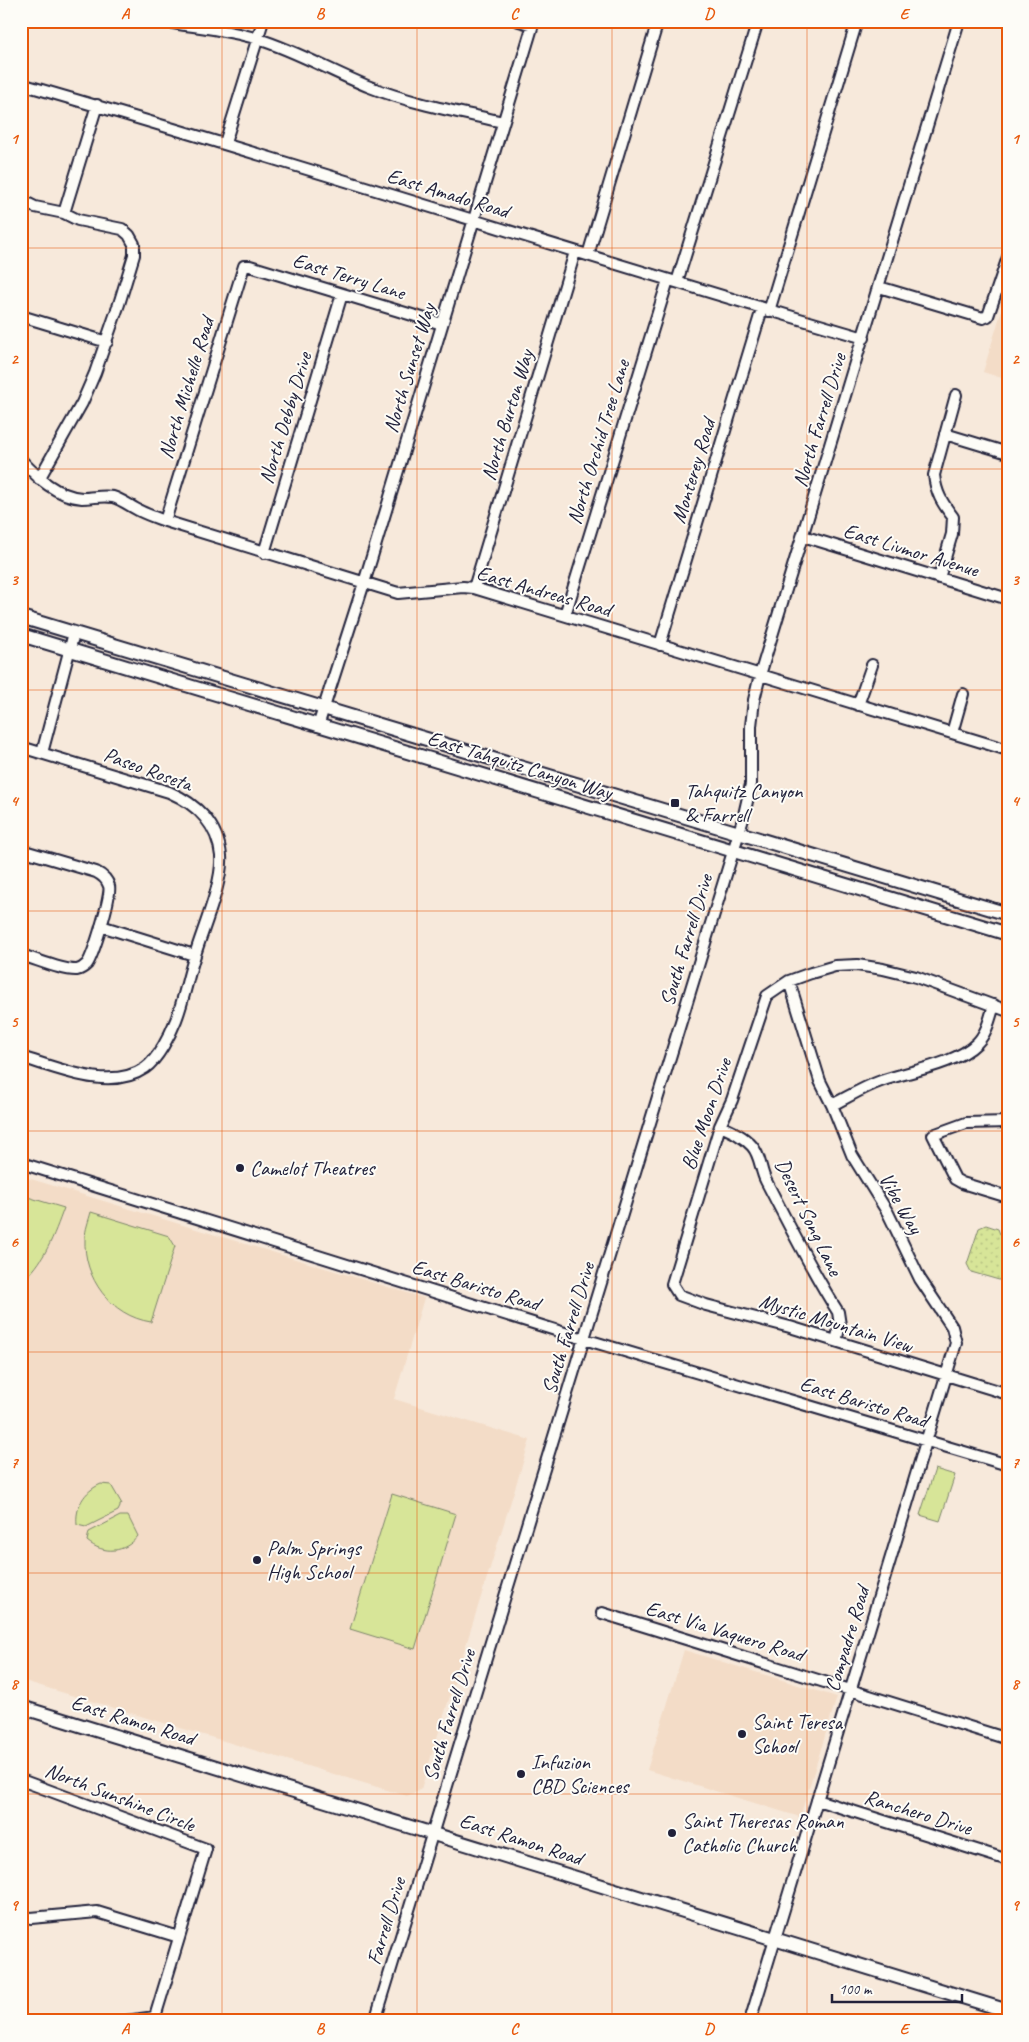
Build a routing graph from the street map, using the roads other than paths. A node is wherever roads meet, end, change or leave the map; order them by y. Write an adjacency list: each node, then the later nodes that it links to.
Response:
1 (161, 21): 9 (street)
2 (263, 21): 9 (street)
3 (519, 21): 8 (street)
4 (658, 21): 18 (street)
5 (758, 21): 21 (street, North Orchid Tree Lane)
6 (858, 21): 24 (street, Monterey Road)
7 (959, 21): 22 (street, North Farrell Drive)
8 (533, 23): 12 (street, North Sunset Way)
9 (258, 39): 12 (street); 13 (street)
10 (21, 84): 11 (street, East Amado Road)
11 (97, 105): 13 (street, East Amado Road); 15 (street)
12 (503, 122): 16 (street, North Sunset Way)
13 (225, 144): 16 (street, East Amado Road)
14 (21, 200): 15 (street)
15 (64, 213): 28 (street)
16 (474, 221): 17 (street, East Amado Road); 26 (street, North Sunset Way)
17 (575, 252): 18 (street, East Amado Road); 39 (street, North Burton Way)
18 (588, 256): 21 (street, East Amado Road)
19 (1008, 258): 22 (street)
20 (244, 266): 23 (street, East Terry Lane); 34 (street, North Michelle Road)
21 (672, 281): 24 (street, East Amado Road); 41 (street, North Orchid Tree Lane)
22 (879, 287): 27 (street, North Farrell Drive)
23 (342, 294): 26 (street, East Terry Lane); 36 (street, North Debby Drive)
24 (766, 310): 27 (street, East Amado Road); 45 (street, Monterey Road)
25 (21, 316): 28 (street)
26 (442, 324): 38 (street, North Sunset Way)
27 (864, 338): 35 (street, North Farrell Drive)
28 (107, 342): 33 (street)
29 (956, 395): 30 (street)
30 (945, 434): 31 (street); 37 (street)
31 (1008, 453)
32 (21, 460): 33 (street, East Andreas Road)
33 (39, 479): 34 (street, East Andreas Road)
34 (165, 521): 36 (street, East Andreas Road)
35 (803, 536): 37 (street, East Livmor Avenue); 48 (street, North Farrell Drive)
36 (264, 553): 38 (street, East Andreas Road)
37 (939, 578): 40 (street, East Livmor Avenue)
38 (364, 583): 39 (street, East Andreas Road); 51 (street, North Sunset Way)
39 (474, 588): 41 (street, East Andreas Road)
40 (1008, 599)
41 (564, 615): 45 (street, East Andreas Road)
42 (21, 617): 43 (main road, East Tahquitz Canyon Way)
43 (74, 633): 46 (street); 51 (main road, East Tahquitz Canyon Way)
44 (21, 635): 46 (main road, East Tahquitz Canyon Way)
45 (660, 645): 48 (street, East Andreas Road)
46 (69, 649): 52 (main road, East Tahquitz Canyon Way); 56 (street)
47 (872, 665): 50 (street)
48 (760, 675): 50 (street, East Andreas Road); 57 (street, North Farrell Drive)
49 (963, 694): 53 (street)
50 (858, 705): 53 (street, East Andreas Road)
51 (324, 709): 52 (street, North Sunset Way); 57 (main road, East Tahquitz Canyon Way)
52 (318, 726): 59 (main road, East Tahquitz Canyon Way)
53 (952, 733): 55 (street, East Andreas Road)
54 (21, 747): 56 (street, Paseo Roseta)
55 (1008, 750)
56 (42, 753): 64 (street, Paseo Roseta)
57 (738, 834): 59 (street, South Farrell Drive); 60 (main road, East Tahquitz Canyon Way)
58 (21, 850): 61 (street)
59 (733, 850): 62 (main road, East Tahquitz Canyon Way); 75 (street, South Farrell Drive)
60 (1008, 914)
61 (101, 926): 63 (street); 64 (street)
62 (1008, 934)
63 (21, 955)
64 (194, 955): 68 (street, Paseo Roseta)
65 (789, 981): 66 (street, Blue Moon Drive); 69 (street, Vibe Way); 71 (street, Blue Moon Drive)
66 (994, 1005): 67 (street, Blue Moon Drive); 69 (street)
67 (1008, 1011)
68 (21, 1057)
69 (832, 1105): 77 (street, Vibe Way)
70 (1008, 1122): 73 (street)
71 (720, 1126): 74 (street, Blue Moon Drive); 76 (street, Desert Song Lane)
72 (21, 1163): 75 (street, East Baristo Road)
73 (1008, 1197)
74 (676, 1270): 76 (street, Mystic Mountain View)
75 (584, 1339): 79 (street, East Baristo Road); 87 (street, South Farrell Drive)
76 (836, 1341): 77 (street, Mystic Mountain View)
77 (947, 1376): 78 (street, Mystic Mountain View); 79 (street, Vibe Way)
78 (1008, 1394)
79 (927, 1441): 80 (street, East Baristo Road); 82 (street, Compadre Road)
80 (1008, 1465)
81 (602, 1613): 82 (street, East Via Vaquero Road)
82 (851, 1690): 84 (street, East Via Vaquero Road); 86 (street, Compadre Road)
83 (21, 1707): 87 (main road, East Ramon Road)
84 (1008, 1739)
85 (21, 1780): 90 (street, North Sunshine Circle)
86 (817, 1800): 88 (street, Ranchero Drive); 91 (street, Compadre Road)
87 (433, 1833): 91 (main road, East Ramon Road); 94 (street, Farrell Drive)
88 (1008, 1860)
89 (21, 1916): 90 (street)
90 (179, 1937): 93 (street)
91 (775, 1940): 92 (main road, East Ramon Road); 95 (street, Compadre Road)
92 (1008, 2011)
93 (126, 2021)
94 (375, 2021)
95 (750, 2021)

